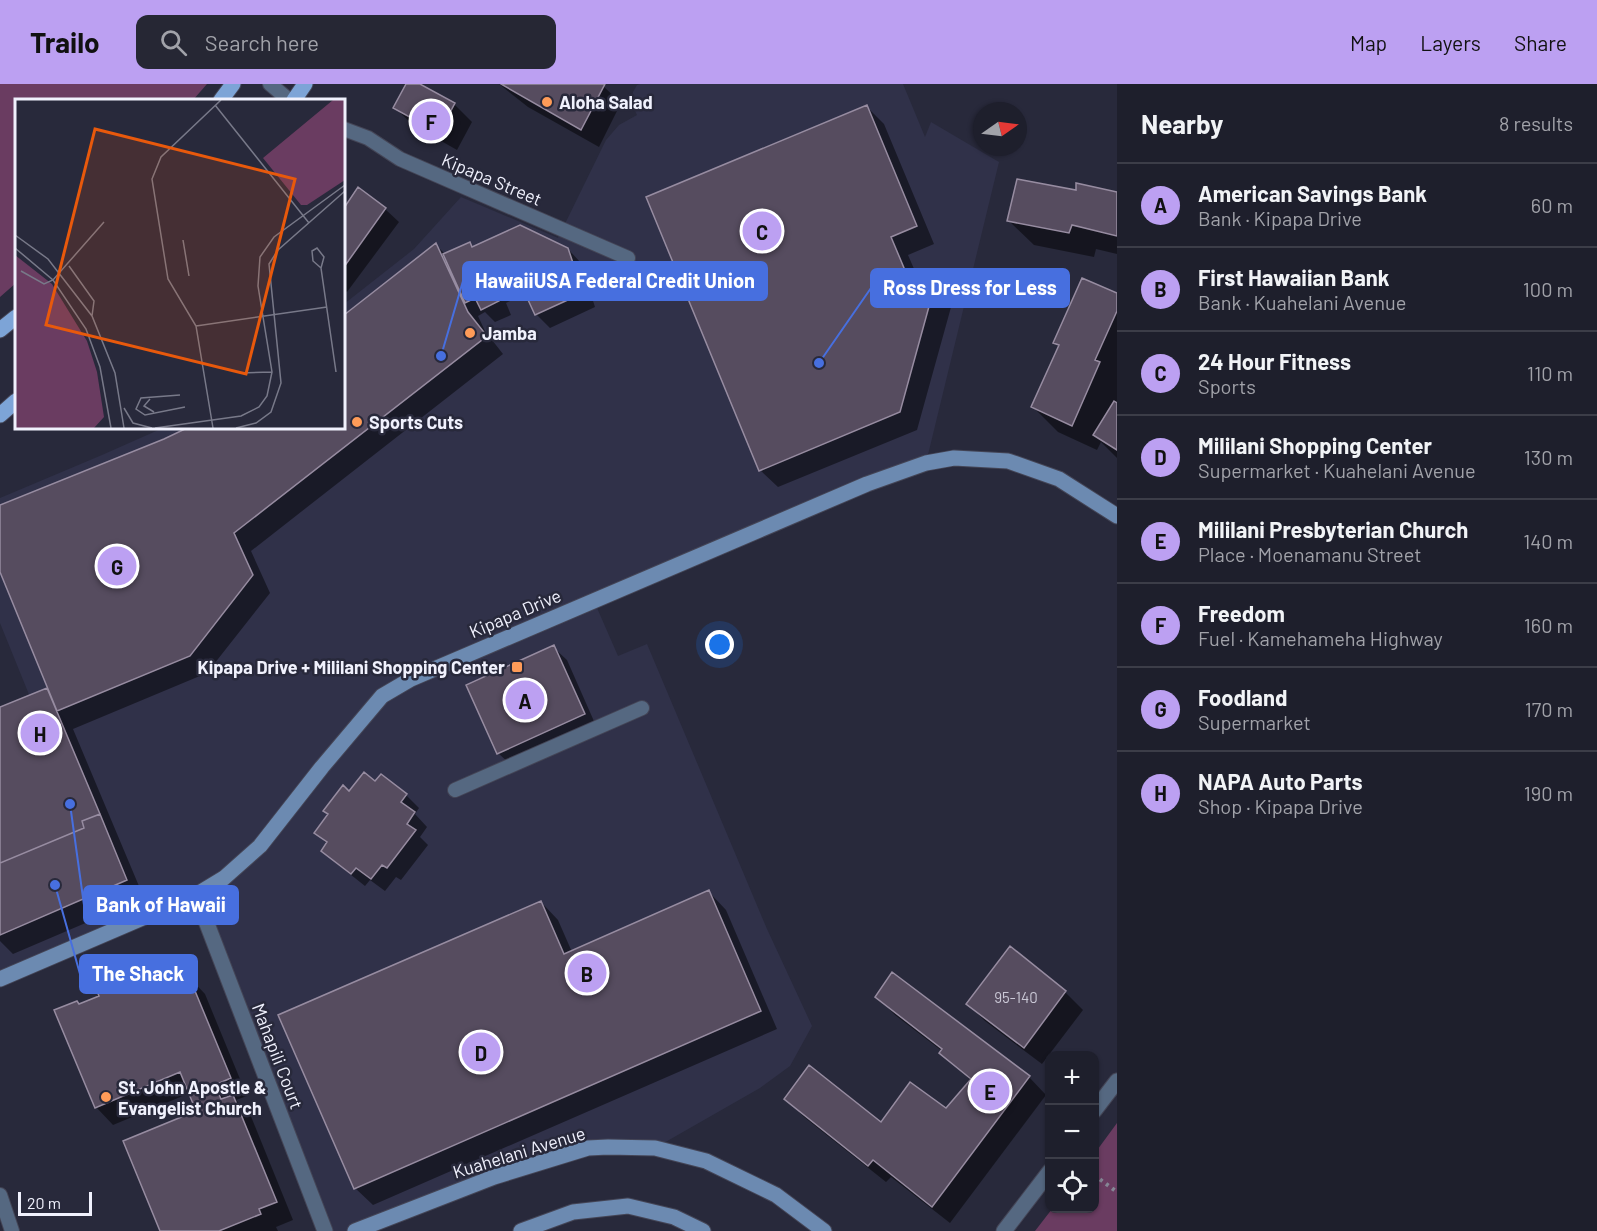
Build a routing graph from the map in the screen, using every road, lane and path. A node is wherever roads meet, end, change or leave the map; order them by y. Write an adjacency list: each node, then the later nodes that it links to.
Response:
1 (233, 84): 4 (main road)
2 (270, 84): 5 (lane)
3 (305, 84): 6 (main road)
4 (222, 99)
5 (288, 99)
6 (295, 99)
7 (345, 133): 8 (lane, Kipapa Street)
8 (628, 258)
9 (15, 318): 10 (main road)
10 (0, 330)
11 (15, 402): 12 (main road)
12 (0, 415)
13 (1117, 516): 16 (street, Kipapa Drive)
14 (642, 708): 15 (lane)
15 (455, 790)
16 (196, 894): 17 (street, Kipapa Drive); 25 (street, Mahapili Court)
17 (0, 979)
18 (1117, 1081): 19 (street)
19 (1099, 1106)
20 (1099, 1177): 22 (path)
21 (1045, 1178): 30 (street)
22 (1117, 1192)
23 (0, 1195): 24 (lane)
24 (12, 1231)
25 (325, 1231)
26 (355, 1231): 29 (street, Kuahelani Avenue)
27 (521, 1231): 28 (street)
28 (703, 1231)
29 (824, 1231)
30 (1004, 1231)

